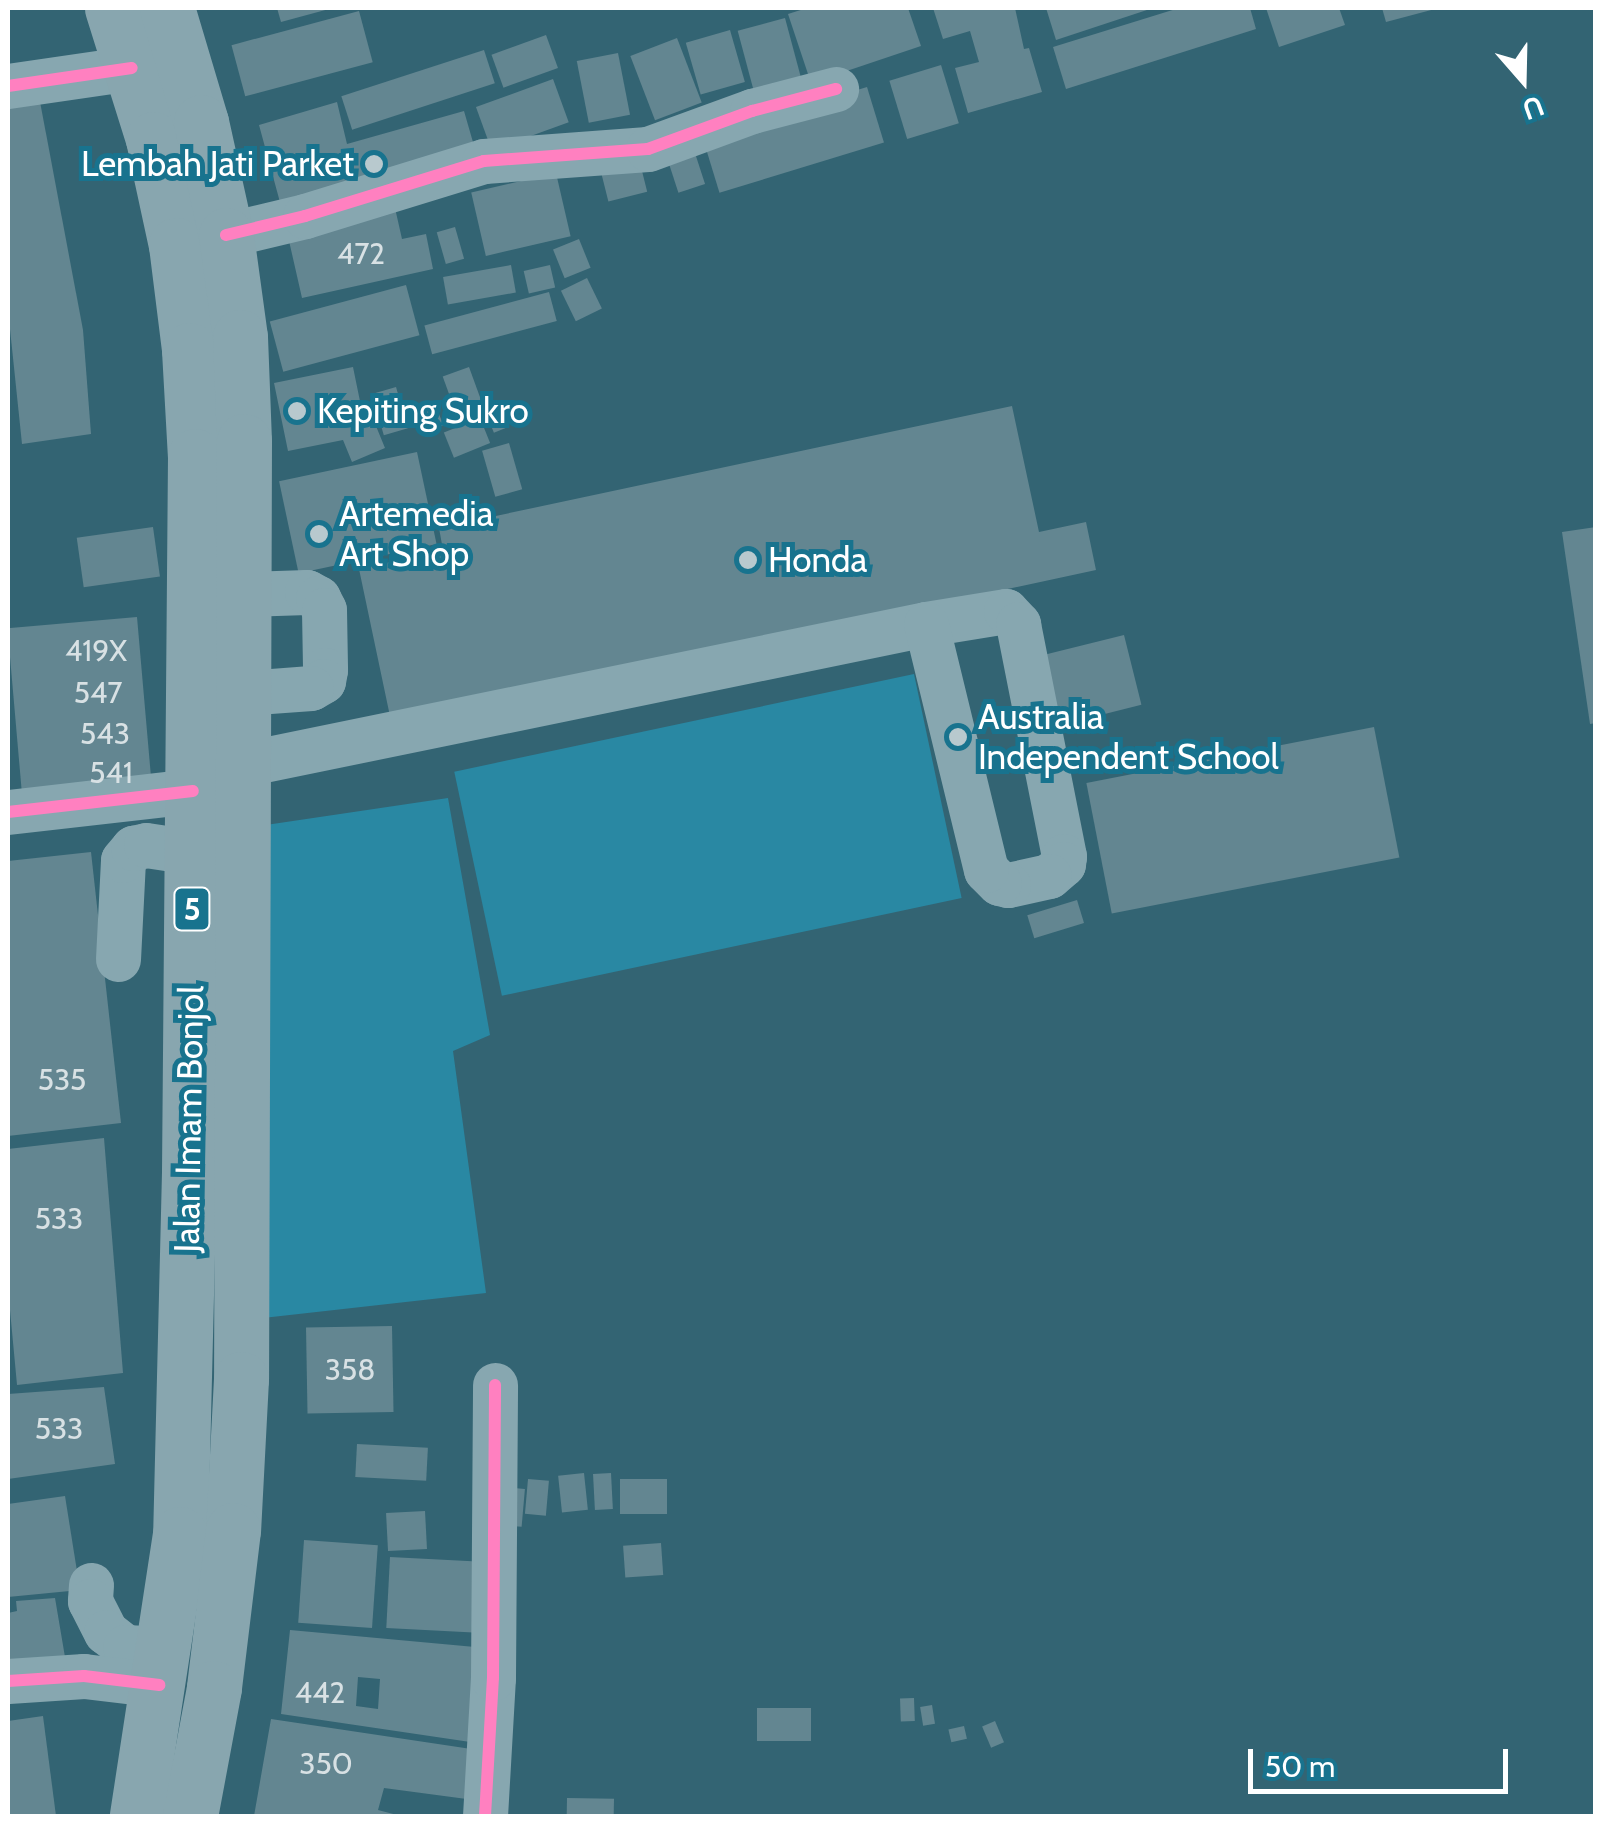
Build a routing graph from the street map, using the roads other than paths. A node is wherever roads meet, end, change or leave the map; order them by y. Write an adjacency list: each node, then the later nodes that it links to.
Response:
1 (112, 8): 3 (highway, Jalan Imam Bonjol / 5)
2 (167, 8): 6 (highway, Jalan Imam Bonjol / 5)
3 (132, 68): 4 (street); 11 (highway, Jalan Imam Bonjol / 5)
4 (8, 86)
5 (836, 89): 6 (street)
6 (226, 235): 7 (highway, Jalan Imam Bonjol / 5)
7 (242, 594): 9 (highway, Jalan Imam Bonjol / 5); 9 (street)
8 (926, 624): 8 (street); 10 (street)
9 (243, 693): 10 (highway, Jalan Imam Bonjol / 5)
10 (244, 764): 16 (highway, Jalan Imam Bonjol / 5)
11 (193, 791): 12 (street); 13 (highway, Jalan Imam Bonjol / 5)
12 (8, 812)
13 (192, 852): 14 (street); 15 (highway, Jalan Imam Bonjol / 5)
14 (118, 959)
15 (189, 1172): 16 (highway); 19 (highway, Jalan Imam Bonjol / 5)
16 (243, 1172): 22 (highway, Jalan Imam Bonjol / 5)
17 (495, 1385): 23 (street)
18 (91, 1584): 19 (street)
19 (162, 1667): 20 (street); 21 (highway, Jalan Imam Bonjol / 5)
20 (8, 1681)
21 (137, 1816)
22 (190, 1816)
23 (485, 1816)

